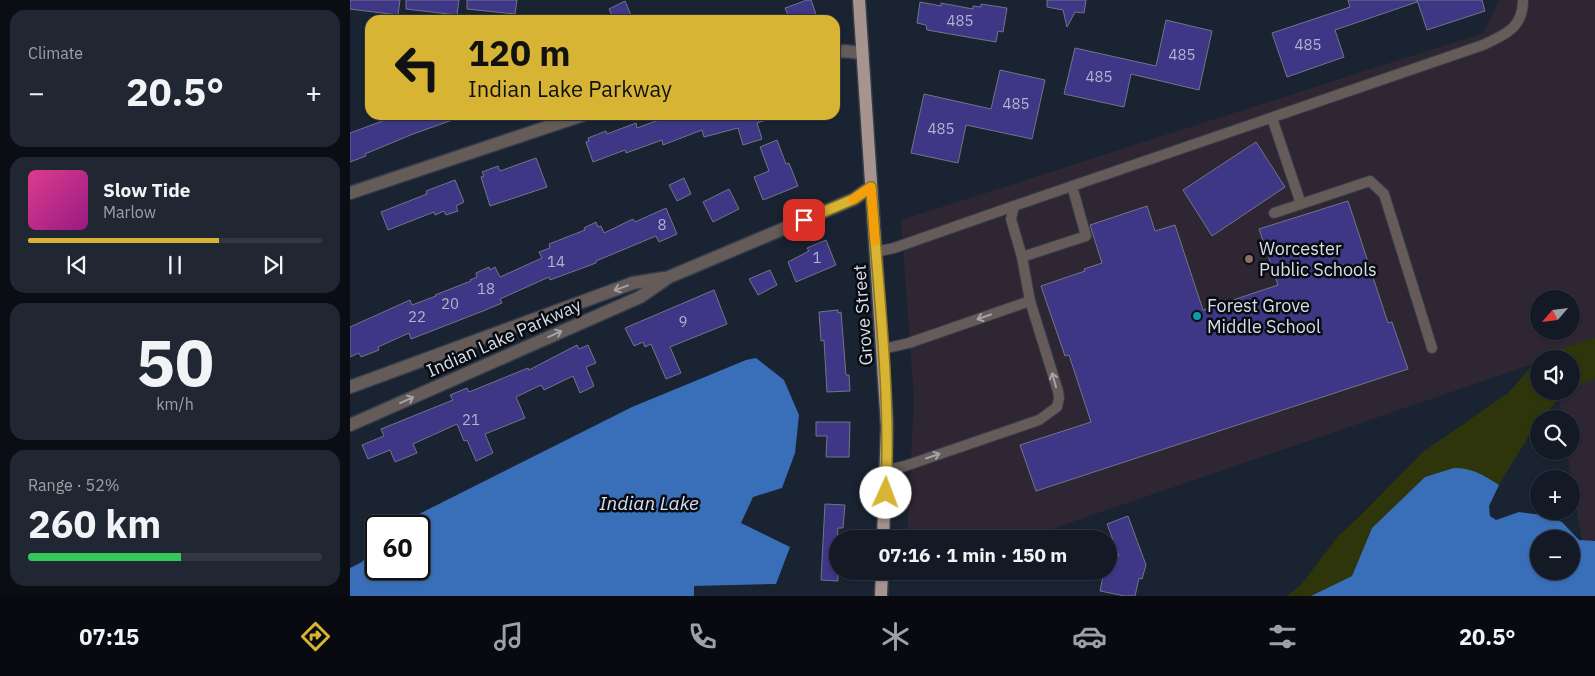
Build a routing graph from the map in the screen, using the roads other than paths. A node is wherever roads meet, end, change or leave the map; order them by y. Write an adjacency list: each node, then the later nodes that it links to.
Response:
1 (858, 0): 4 (main road, Grove Street)
2 (1523, 0): 5 (lane)
3 (840, 52): 4 (street)
4 (862, 52): 8 (main road, Grove Street)
5 (1272, 118): 7 (lane); 10 (lane)
6 (568, 120): 9 (street)
7 (1072, 186): 11 (lane); 14 (lane)
8 (871, 187): 13 (main road, Grove Street); 15 (street, Indian Lake Parkway)
9 (350, 193)
10 (1301, 204): 12 (lane); 17 (lane)
11 (1014, 206): 13 (lane); 14 (lane)
12 (1274, 213)
13 (875, 252): 18 (main road, Grove Street)
14 (1022, 257): 16 (lane)
15 (668, 277): 19 (street, Indian Lake Parkway, one-way to 19); 20 (street, Indian Lake Parkway, one-way to 15)
16 (1030, 301): 18 (lane, one-way to 18); 21 (lane, one-way to 16)
17 (1432, 348)
18 (883, 349): 21 (main road, Grove Street)
19 (350, 387)
20 (350, 425)
21 (886, 470): 22 (main road, Grove Street)
22 (884, 530)
23 (882, 580): 24 (main road)
24 (881, 596)

